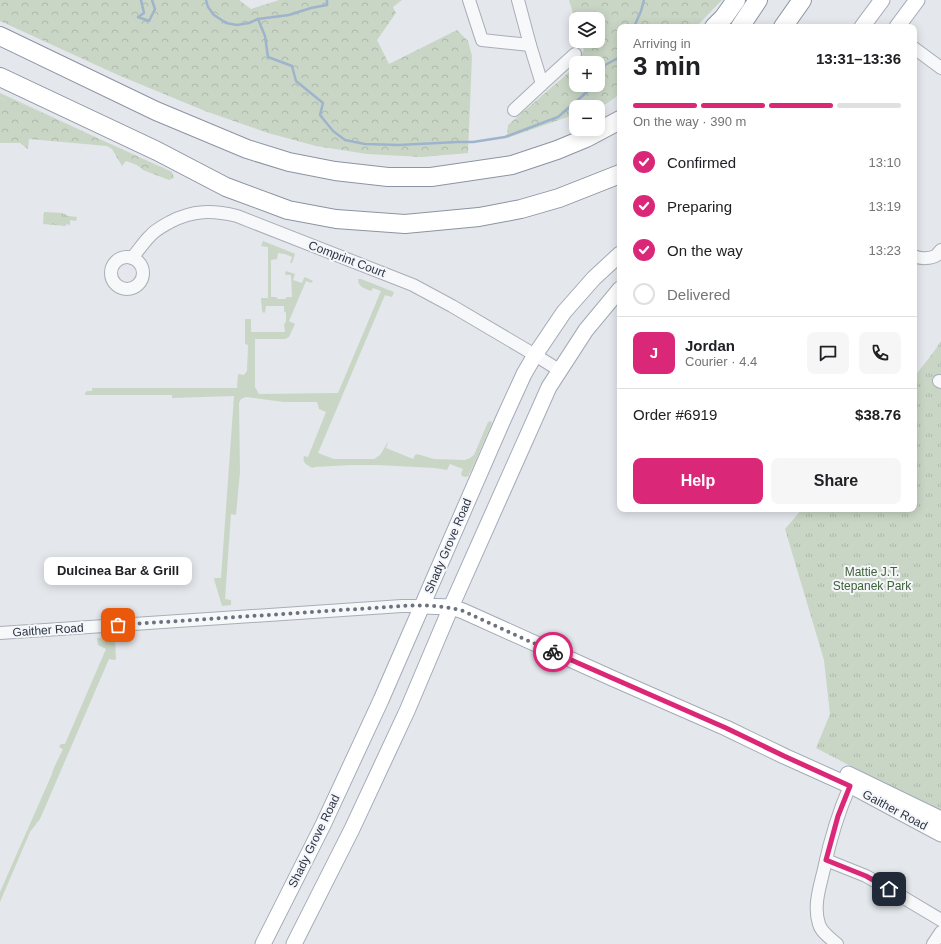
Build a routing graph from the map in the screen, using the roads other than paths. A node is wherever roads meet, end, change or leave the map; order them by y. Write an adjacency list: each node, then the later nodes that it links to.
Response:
1 (469, 0): 14 (street)
2 (518, 0): 14 (street)
3 (736, 0): 8 (highway)
4 (758, 0): 9 (highway)
5 (802, 0): 10 (highway)
6 (882, 0): 11 (main road)
7 (917, 0): 12 (main road)
8 (717, 24)
9 (742, 24)
10 (786, 24)
11 (864, 24)
12 (899, 24)
13 (0, 36): 25 (highway)
14 (530, 45): 19 (street)
15 (917, 50): 17 (street)
16 (575, 54): 19 (street)
17 (941, 68)
18 (0, 77): 26 (highway)
19 (542, 84): 21 (street)
20 (617, 109): 22 (highway)
21 (514, 110)
22 (605, 117)
23 (617, 122): 25 (highway)
24 (578, 136): 25 (highway)
25 (557, 150)
26 (157, 151): 27 (highway); 28 (highway)
27 (617, 162)
28 (617, 175)
29 (941, 250): 31 (street)
30 (617, 257): 34 (main road, Shady Grove Road)
31 (917, 257)
32 (132, 258): 34 (street, Comprint Court)
33 (617, 293): 35 (main road)
34 (535, 355): 35 (street, Comprint Court); 36 (main road, Shady Grove Road)
35 (559, 370): 37 (main road)
36 (422, 606): 37 (main road, Gaither Road); 38 (street, Gaither Road); 43 (main road, Shady Grove Road)
37 (451, 607): 39 (main road, Gaither Road); 49 (main road)
38 (0, 633)
39 (784, 756): 40 (main road, Gaither Road); 41 (main road, Gaither Road)
40 (850, 786): 42 (main road, Gaither Road); 44 (street)
41 (941, 819)
42 (941, 834)
43 (311, 850): 45 (main road); 48 (main road, Shady Grove Road)
44 (826, 860): 46 (street); 50 (street)
45 (274, 906)
46 (941, 920)
47 (941, 932): 51 (street)
48 (263, 944)
49 (294, 944)
50 (837, 944)
51 (933, 944)

